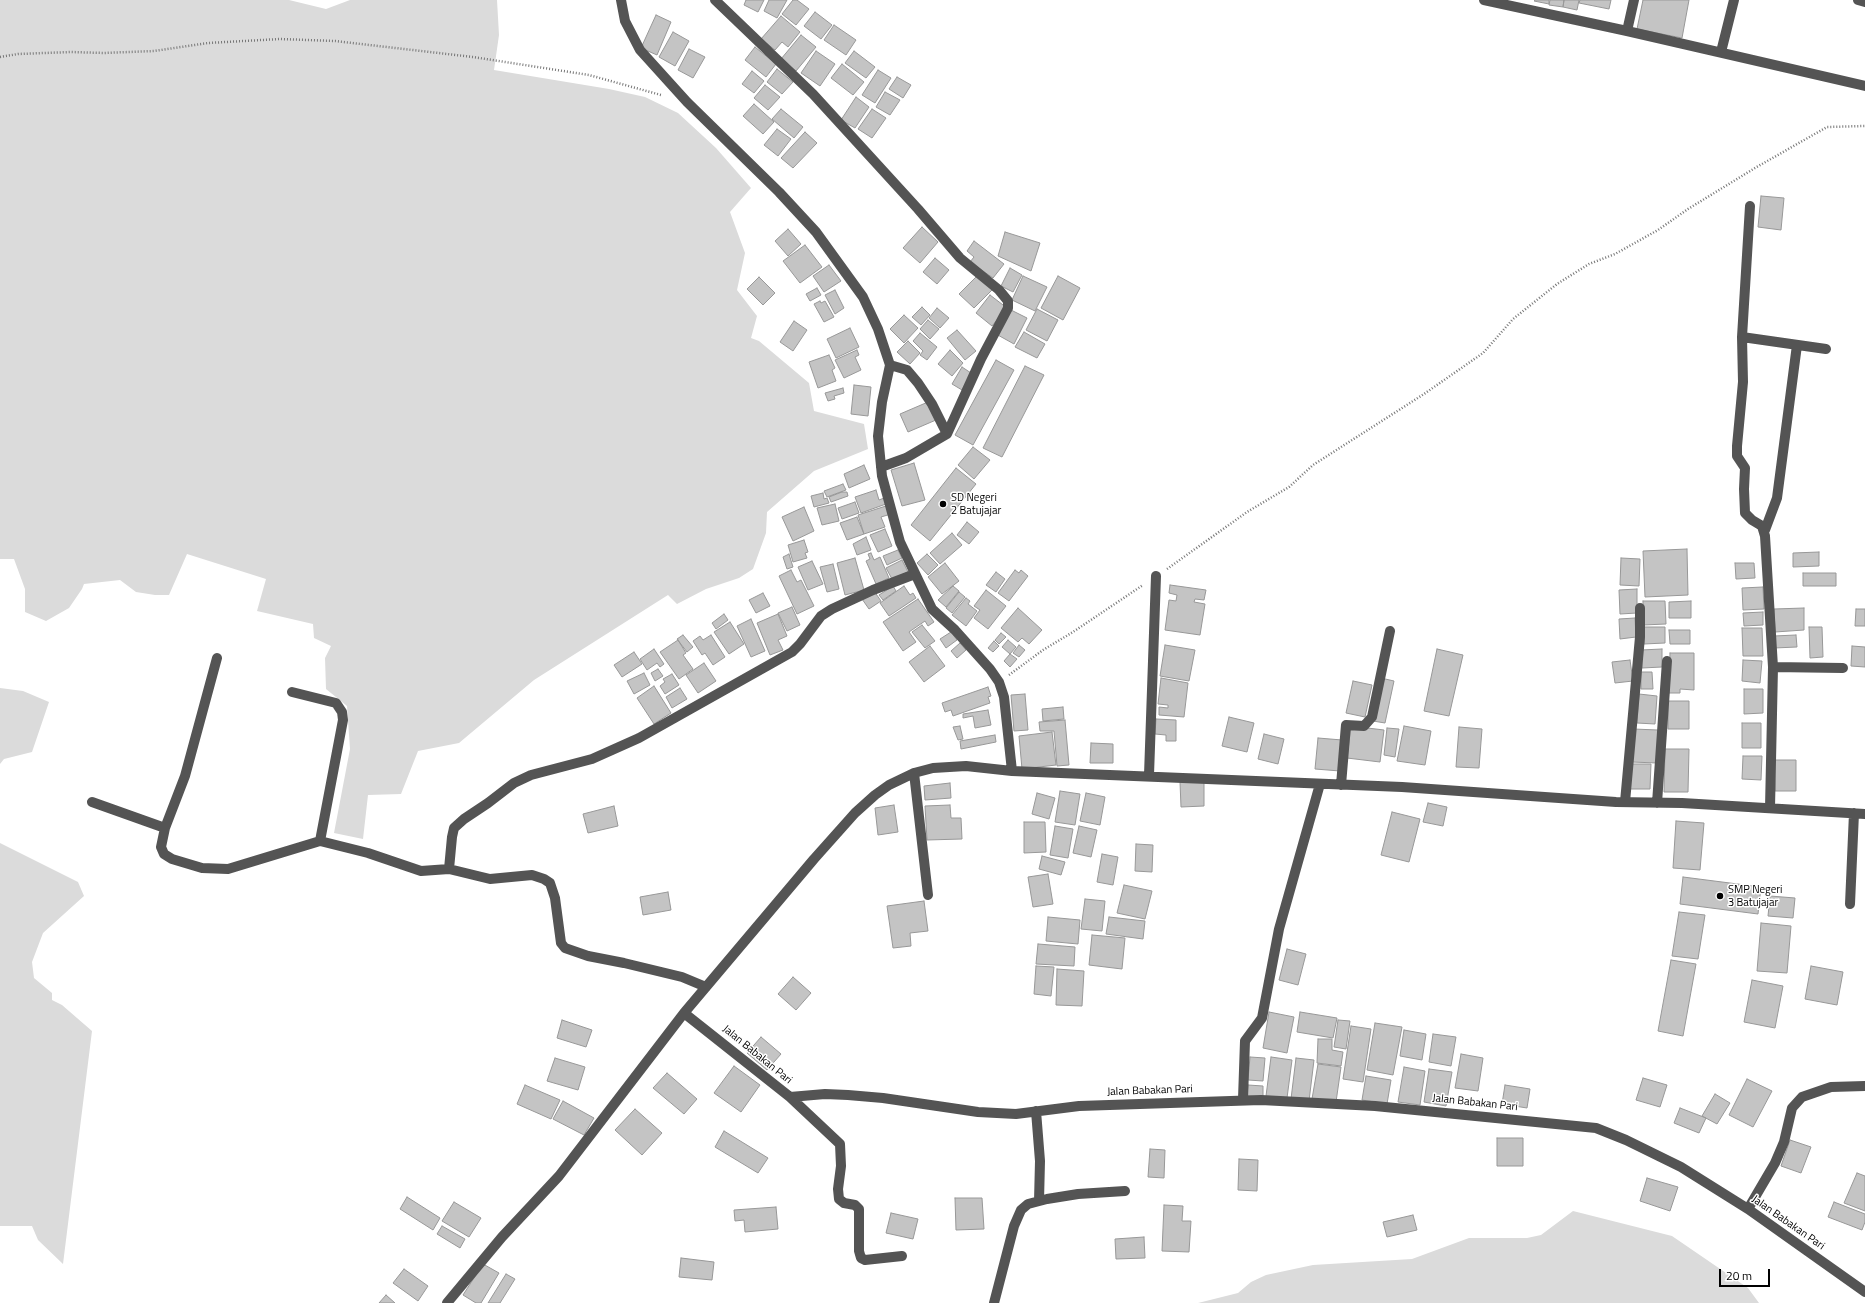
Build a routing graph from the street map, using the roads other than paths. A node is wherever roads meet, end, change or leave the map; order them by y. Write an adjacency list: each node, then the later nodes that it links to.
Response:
1 (621, 0): 15 (street)
2 (715, 0): 16 (street)
3 (1484, 0): 8 (street)
4 (1634, 0): 8 (street)
5 (1734, 0): 9 (street)
6 (1858, 0): 7 (street)
7 (1865, 2)
8 (1627, 31): 9 (street)
9 (1721, 52): 10 (street)
10 (1865, 86)
11 (1750, 206): 12 (street)
12 (1742, 337): 13 (street); 18 (street)
13 (1797, 345): 14 (street); 18 (street)
14 (1826, 349)
15 (890, 365): 16 (street); 17 (street)
16 (947, 434): 17 (street)
17 (881, 467): 19 (street)
18 (1765, 530): 25 (street)
19 (915, 574): 28 (street); 41 (street)
20 (1156, 576): 30 (street)
21 (1640, 608): 34 (street)
22 (1390, 630): 32 (street)
23 (217, 658): 39 (street)
24 (1667, 661): 35 (street)
25 (1773, 667): 26 (street); 36 (street)
26 (1843, 668)
27 (292, 692): 40 (street)
28 (1012, 771): 29 (street); 30 (street)
29 (914, 773): 42 (street); 44 (street)
30 (1149, 775): 31 (street)
31 (1320, 784): 32 (street); 48 (street)
32 (1341, 785): 34 (street)
33 (92, 802): 39 (street)
34 (1625, 802): 35 (street)
35 (1657, 803): 36 (street)
36 (1770, 808): 37 (street)
37 (1854, 813): 38 (street); 43 (street)
38 (1865, 814)
39 (165, 828): 40 (street)
40 (320, 841): 41 (street)
41 (449, 869): 44 (street)
42 (928, 895)
43 (1850, 904)
44 (706, 987): 45 (street)
45 (684, 1013): 47 (street, Jalan Babakan Pari); 55 (street)
46 (1865, 1086): 52 (street)
47 (790, 1097): 49 (street, Jalan Babakan Pari); 53 (street)
48 (1242, 1100): 49 (street, Jalan Babakan Pari); 52 (street, Jalan Babakan Pari)
49 (1036, 1111): 51 (street)
50 (1125, 1191): 51 (street)
51 (1039, 1201): 56 (street)
52 (1748, 1209): 54 (street, Jalan Babakan Pari)
53 (902, 1256)
54 (1865, 1292)
55 (447, 1303)
56 (994, 1303)

